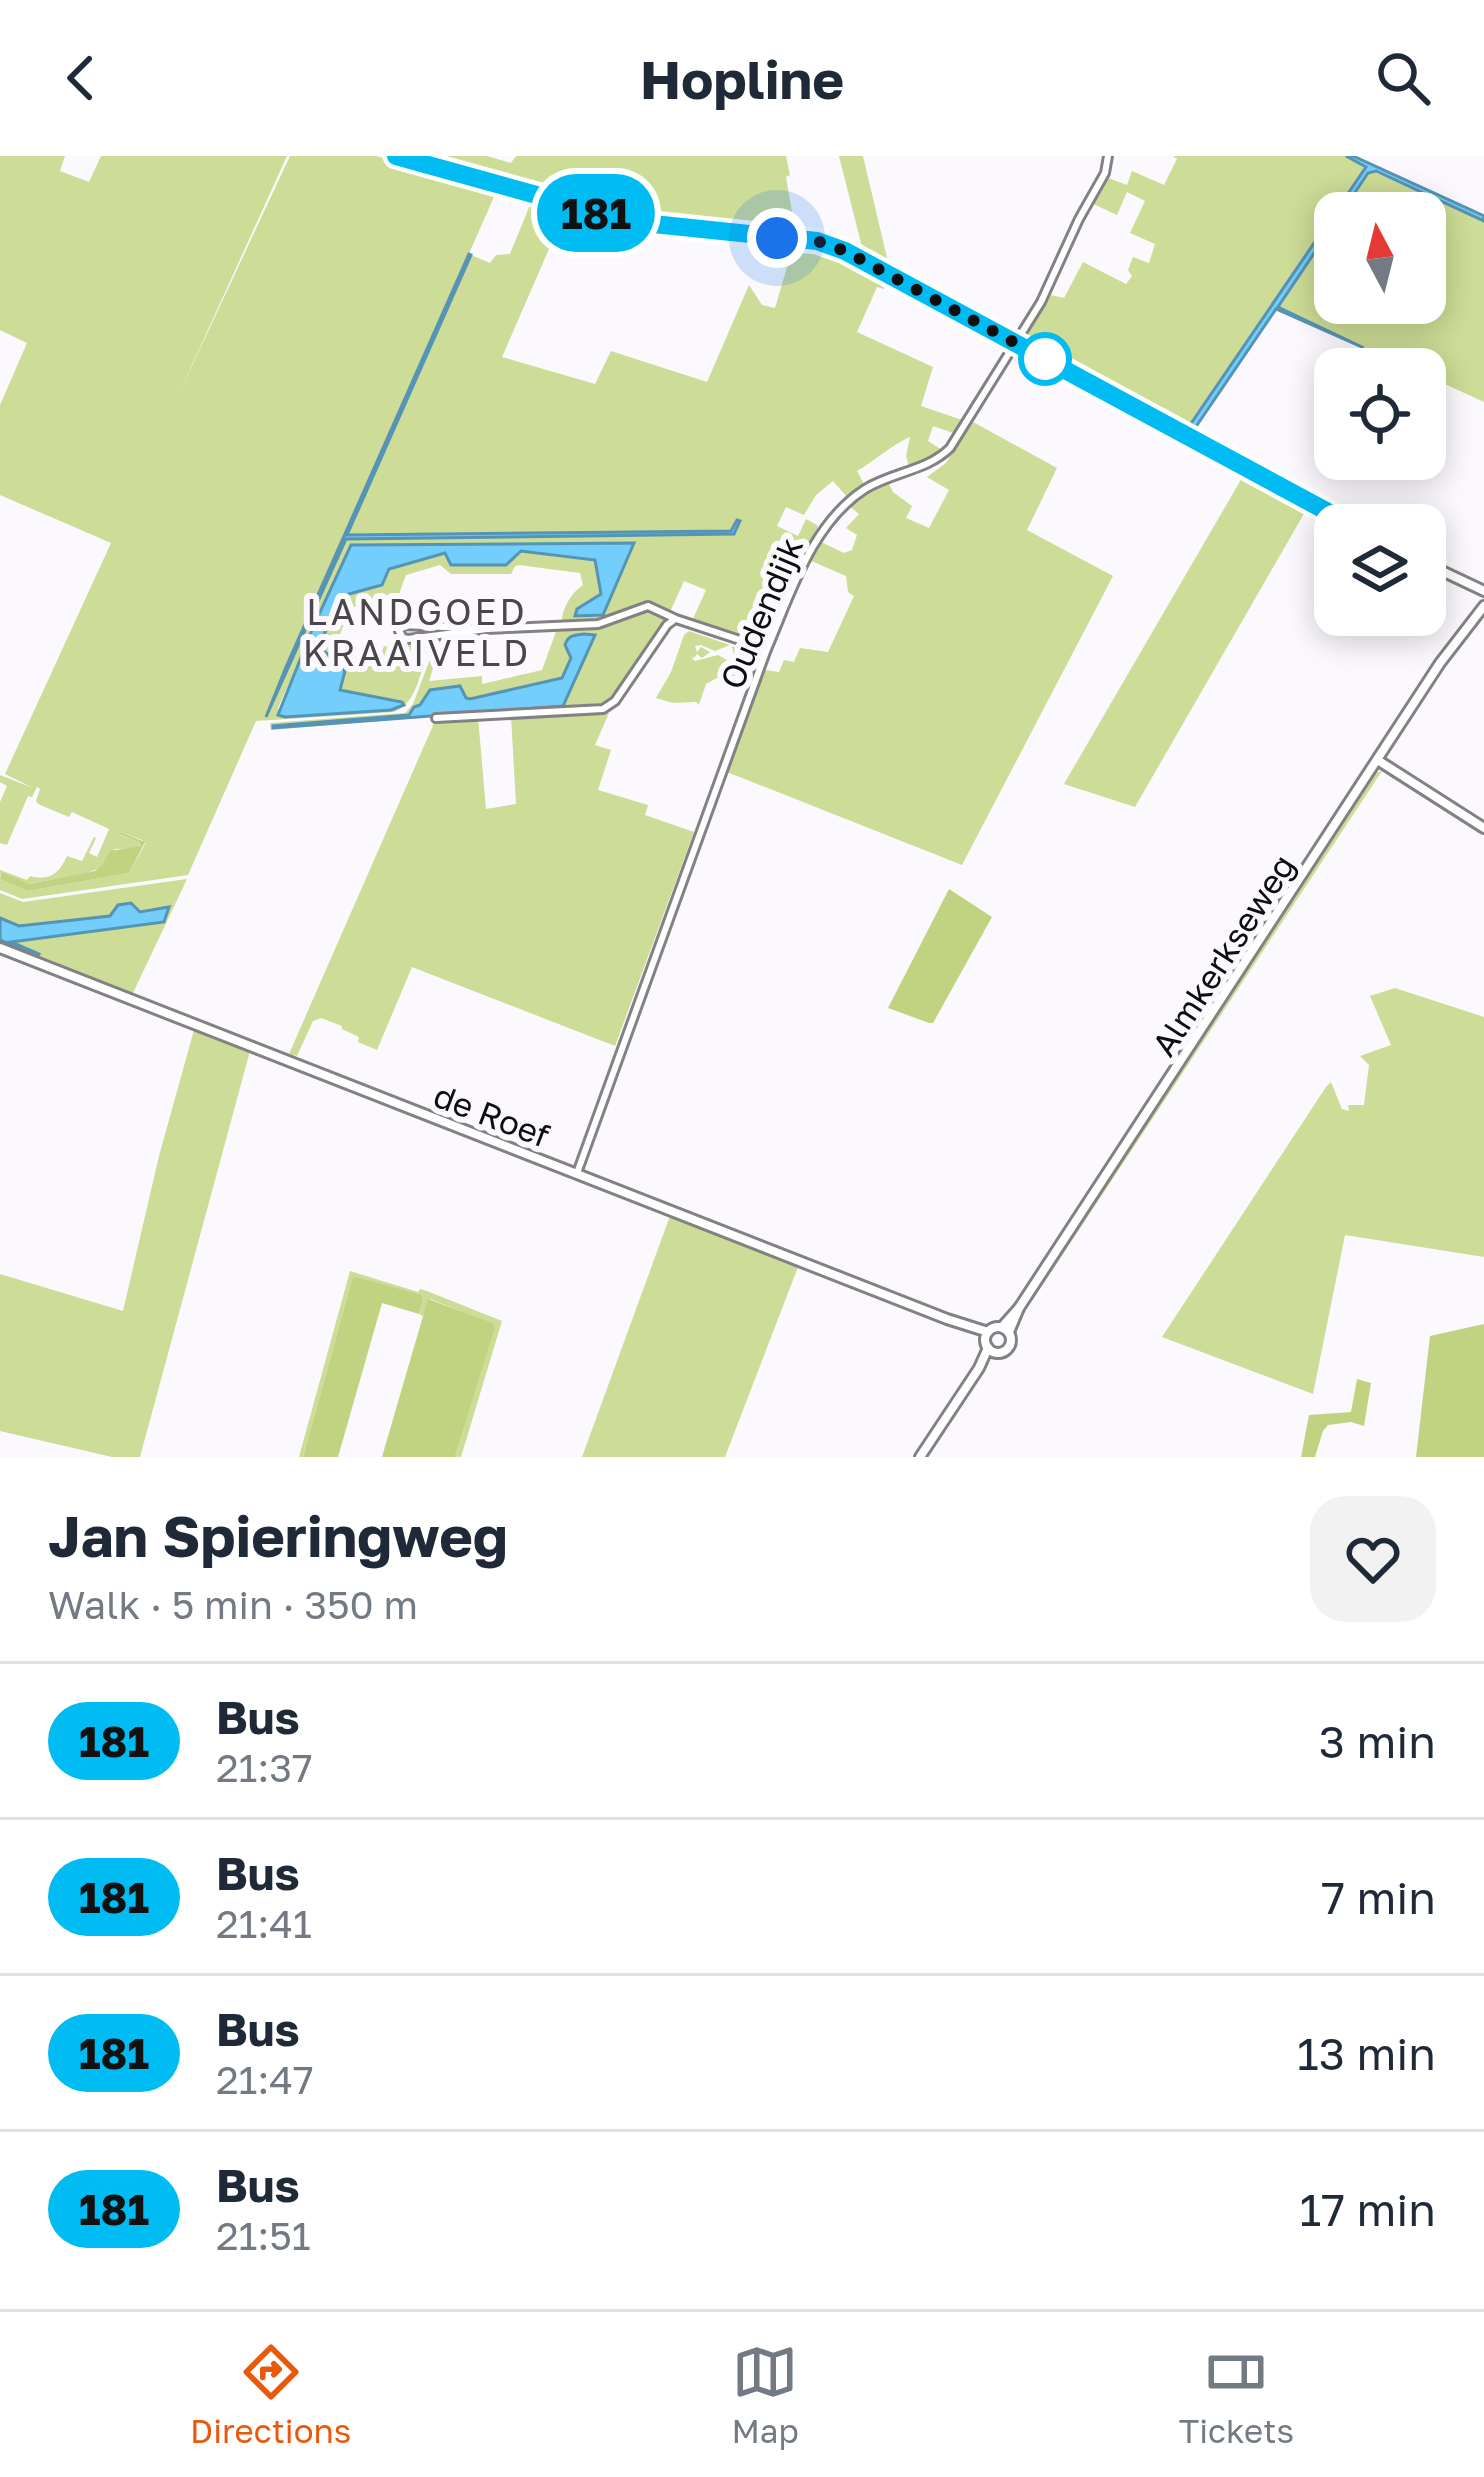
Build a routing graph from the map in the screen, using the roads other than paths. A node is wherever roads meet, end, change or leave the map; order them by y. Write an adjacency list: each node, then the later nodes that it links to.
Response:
1 (396, 156): 3 (street)
2 (1108, 156): 3 (street, Oudendijk)
3 (1017, 344): 4 (street); 11 (street, Oudendijk)
4 (1314, 504)
5 (1446, 575): 6 (street)
6 (1484, 599): 10 (street, Almkerkseweg)
7 (1484, 616): 10 (street, Almkerkseweg)
8 (676, 619): 9 (street); 11 (street); 12 (street)
9 (487, 628): 9 (street)
10 (1467, 628): 13 (street, Almkerkseweg)
11 (766, 650): 16 (street, Oudendijk)
12 (436, 718)
13 (1379, 760): 14 (street); 17 (street, Almkerkseweg)
14 (1484, 828)
15 (0, 948): 16 (street, de Roef)
16 (577, 1173): 18 (street, de Roef)
17 (1005, 1330): 18 (street); 18 (street, Almkerkseweg)
18 (989, 1342): 19 (street)
19 (920, 1457)

